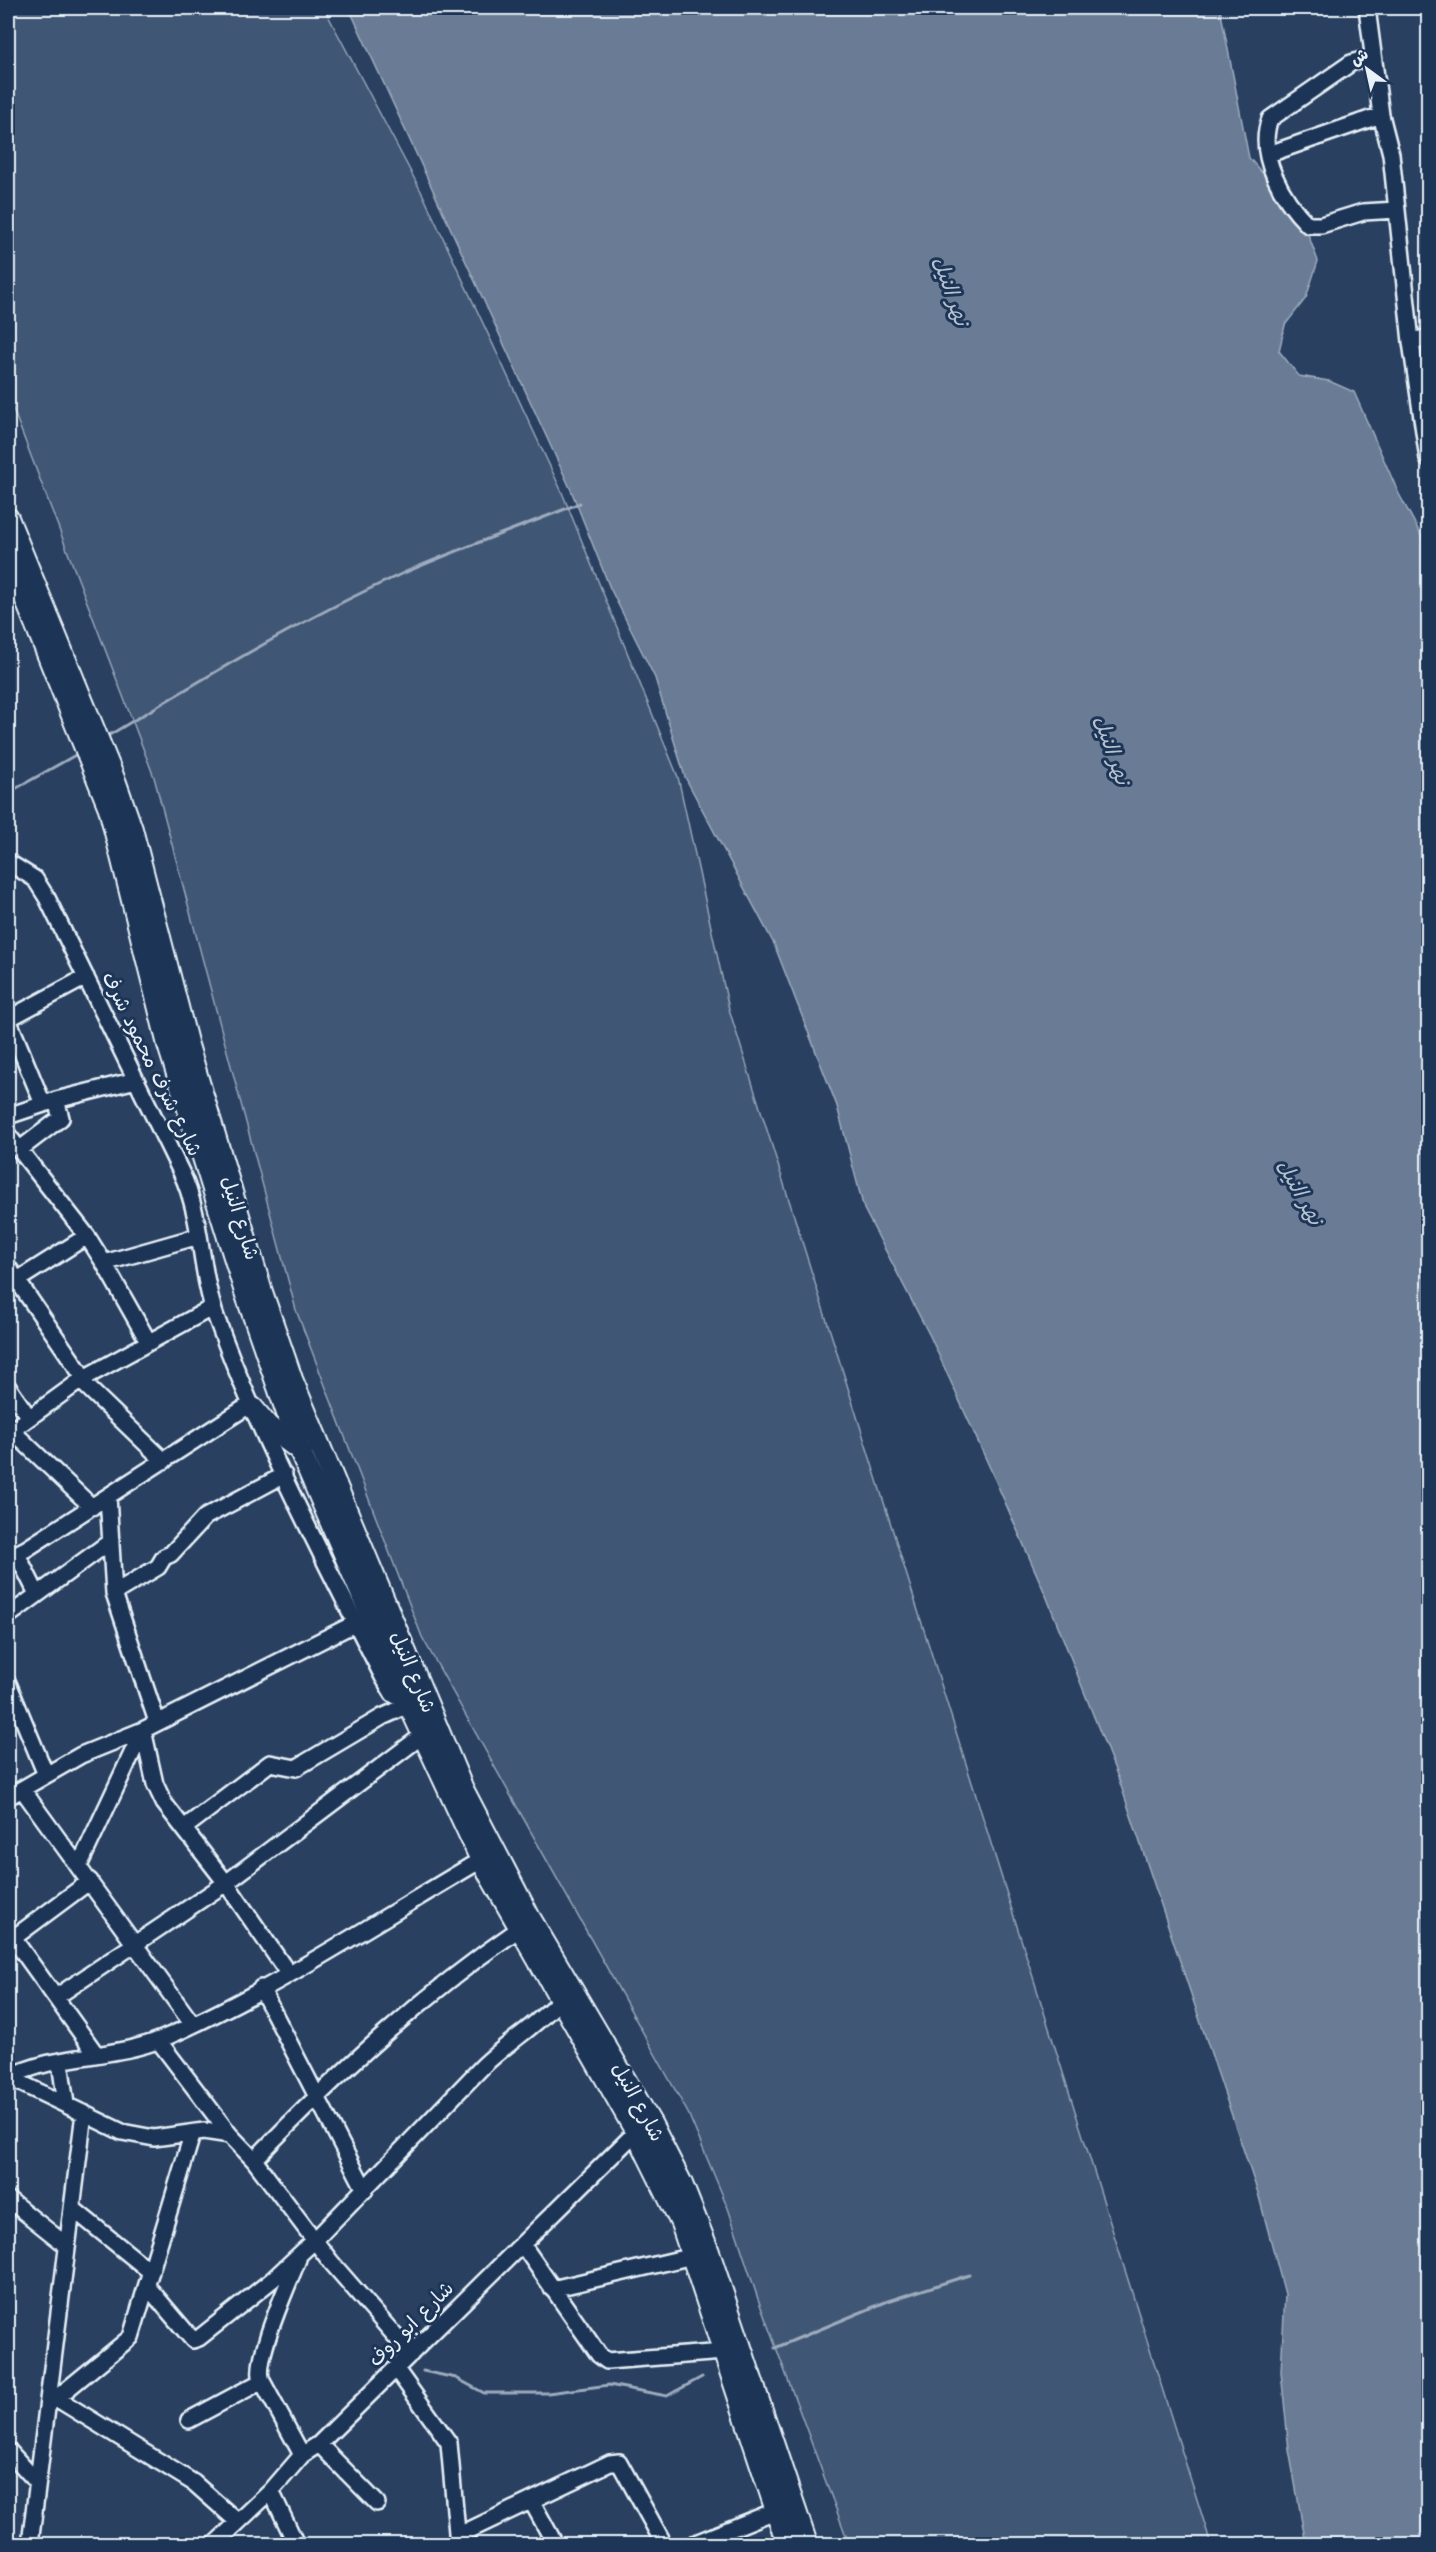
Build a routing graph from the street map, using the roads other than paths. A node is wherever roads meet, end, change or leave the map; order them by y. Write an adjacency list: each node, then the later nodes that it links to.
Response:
1 (1367, 8): 2 (street)
2 (1371, 57): 3 (street); 4 (street)
3 (1381, 115): 4 (street); 5 (street)
4 (1269, 154): 5 (street)
5 (1397, 210): 7 (street)
6 (1428, 337): 7 (street)
7 (1411, 342): 8 (street)
8 (1428, 459)
9 (8, 518): 11 (main road)
10 (8, 556): 11 (main road)
11 (84, 725): 12 (main road)
12 (101, 765): 33 (main road, شارع النيل); 35 (main road, شارع النيل)
13 (8, 862): 14 (street, شارع شرف محمود شرف)
14 (86, 977): 15 (street); 16 (street, شارع شرف محمود شرف)
15 (8, 1019): 17 (street)
16 (136, 1080): 17 (street); 22 (street, شارع شرف محمود شرف)
17 (50, 1102): 18 (street); 20 (street)
18 (8, 1116)
19 (8, 1135): 20 (street)
20 (19, 1149): 21 (street)
21 (87, 1236): 23 (street); 25 (street)
22 (199, 1236): 23 (street); 26 (street, شارع شرف محمود شرف)
23 (104, 1263): 27 (street)
24 (8, 1267): 25 (street)
25 (12, 1283): 28 (street)
26 (213, 1307): 27 (street); 30 (street, شارع شرف محمود شرف)
27 (148, 1341): 28 (street)
28 (82, 1380): 31 (street); 34 (street)
29 (8, 1387): 31 (street)
30 (252, 1406): 33 (main road); 34 (street); 36 (street, شارع شرف محمود شرف)
31 (28, 1416): 32 (street)
32 (8, 1430): 38 (street)
33 (300, 1451): 35 (main road); 46 (main road, شارع النيل)
34 (164, 1461): 37 (street)
35 (329, 1470): 74 (main road, شارع النيل)
36 (284, 1475): 41 (street); 44 (street, شارع شرف محمود شرف)
37 (108, 1496): 38 (street); 39 (street)
38 (92, 1507): 40 (street)
39 (111, 1541): 41 (street); 42 (street)
40 (12, 1556): 42 (street)
41 (114, 1593): 48 (street)
42 (37, 1594): 43 (street)
43 (8, 1616)
44 (356, 1623): 46 (street, شارع شرف محمود شرف); 48 (street)
45 (8, 1683): 47 (street)
46 (408, 1704): 50 (main road, شارع النيل); 54 (street)
47 (12, 1708): 51 (street)
48 (158, 1722): 49 (street)
49 (143, 1730): 51 (street); 54 (street); 56 (street)
50 (423, 1735): 55 (main road, شارع النيل); 58 (street)
51 (46, 1775): 52 (street)
52 (22, 1789): 53 (street); 56 (street)
53 (8, 1797)
54 (184, 1828): 58 (street)
55 (481, 1860): 59 (main road, شارع النيل); 62 (street)
56 (79, 1866): 57 (street)
57 (90, 1881): 60 (street); 61 (street)
58 (226, 1883): 61 (street); 62 (street)
59 (519, 1929): 65 (main road, شارع النيل); 71 (street)
60 (9, 1937): 64 (street)
61 (135, 1943): 64 (street); 66 (street)
62 (288, 1973): 63 (street)
63 (261, 1988): 66 (street); 71 (street)
64 (56, 1997): 68 (street)
65 (559, 2001): 74 (main road, شارع النيل); 78 (street)
66 (193, 2025): 67 (street)
67 (158, 2040): 68 (street); 76 (street)
68 (96, 2054): 69 (street)
69 (60, 2062): 70 (street); 72 (street)
70 (8, 2077): 72 (street)
71 (318, 2094): 77 (street); 78 (street)
72 (66, 2104): 73 (street)
73 (84, 2113): 75 (street); 80 (street)
74 (644, 2127): 82 (street, شارع ابو روف); 85 (main road, شارع النيل); 111 (main road, شارع النيل)
75 (192, 2135): 76 (street); 86 (street)
76 (230, 2135): 77 (street)
77 (254, 2160): 81 (street)
78 (365, 2190): 81 (street)
79 (9, 2202): 83 (street)
80 (72, 2208): 83 (street); 86 (street)
81 (314, 2241): 84 (street); 89 (street)
82 (522, 2244): 87 (street); 89 (street, شارع ابو روف)
83 (66, 2245): 92 (street)
84 (299, 2255): 86 (street); 91 (street)
85 (693, 2256): 87 (street); 88 (main road, شارع النيل)
86 (149, 2279): 92 (street)
87 (552, 2289): 88 (street)
88 (724, 2352): 101 (main road, شارع النيل)
89 (411, 2354): 90 (street, شارع ابو روف)
90 (396, 2369): 94 (street, شارع ابو روف); 103 (street)
91 (262, 2381): 93 (street); 96 (street)
92 (52, 2402): 97 (street); 102 (street)
93 (189, 2420)
94 (319, 2444): 96 (street, شارع ابو روف); 100 (street)
95 (8, 2450): 97 (street)
96 (302, 2455): 98 (street, شارع ابو روف)
97 (36, 2481): 105 (street)
98 (271, 2491): 102 (street, شارع ابو روف); 106 (street)
99 (532, 2502): 103 (street); 107 (street); 108 (street)
100 (377, 2503)
101 (775, 2511): 109 (street); 110 (main road, شارع النيل)
102 (238, 2522): 104 (street, شارع ابو روف)
103 (458, 2540)
104 (220, 2542)
105 (30, 2544)
106 (296, 2544)
107 (555, 2544)
108 (664, 2544)
109 (693, 2544)
110 (787, 2544)
111 (807, 2544)

